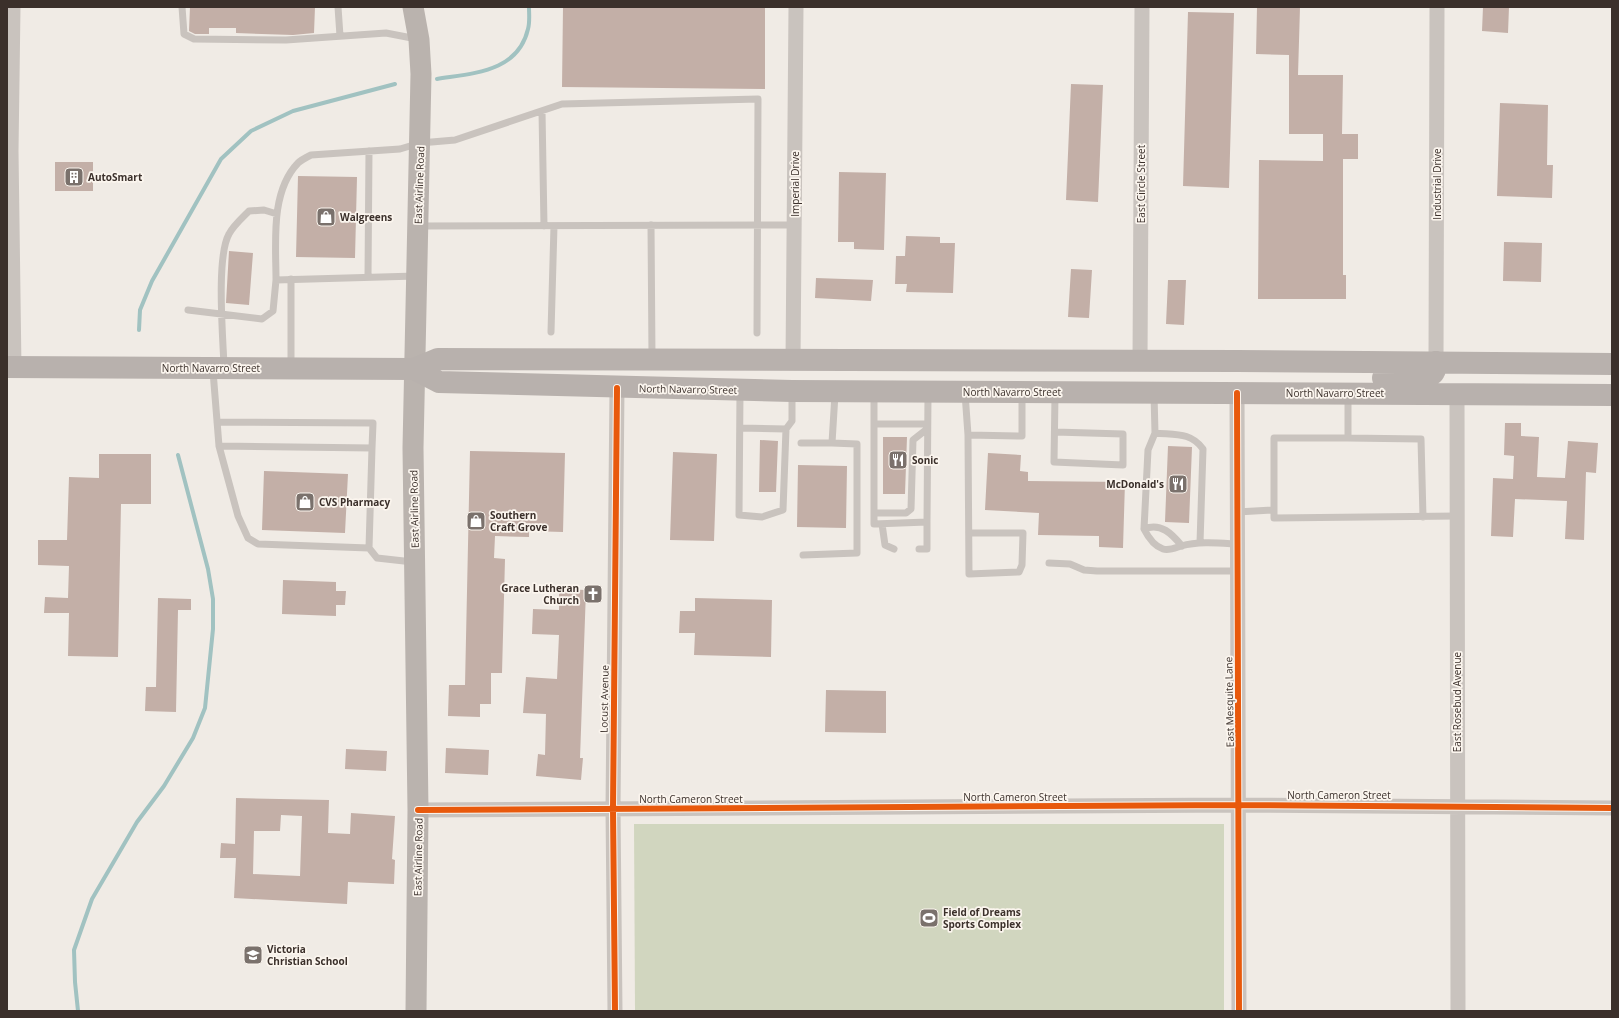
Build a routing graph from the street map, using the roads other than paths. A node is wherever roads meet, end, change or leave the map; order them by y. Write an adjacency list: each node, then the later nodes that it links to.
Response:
1 (13, 7): 12 (street)
2 (182, 7): 8 (lane)
3 (338, 7): 8 (lane)
4 (413, 7): 9 (main road, East Airline Road)
5 (796, 7): 17 (street, Imperial Drive)
6 (1142, 7): 31 (street, East Circle Street)
7 (1438, 7): 32 (street, Industrial Drive)
8 (340, 36): 9 (lane)
9 (419, 40): 11 (main road, East Airline Road)
10 (542, 111): 11 (lane); 16 (lane); 19 (lane)
11 (420, 143): 13 (lane); 18 (main road, East Airline Road)
12 (9, 151): 34 (street)
13 (369, 151): 14 (lane); 22 (lane)
14 (277, 214): 24 (lane); 26 (lane)
15 (651, 225): 16 (lane); 20 (lane); 29 (lane)
16 (758, 225): 17 (lane); 28 (lane)
17 (794, 225): 30 (street, Imperial Drive)
18 (417, 226): 19 (lane); 21 (main road, East Airline Road)
19 (544, 226): 20 (lane)
20 (554, 226): 27 (lane)
21 (416, 276): 22 (lane); 37 (main road, East Airline Road)
22 (368, 277): 23 (lane)
23 (291, 279): 24 (lane); 36 (lane)
24 (276, 280): 26 (lane)
25 (188, 310): 26 (lane)
26 (222, 314): 35 (lane)
27 (551, 332)
28 (757, 333)
29 (652, 359): 30 (main road, North Navarro Street); 37 (main road, North Navarro Street)
30 (793, 361): 31 (main road, North Navarro Street)
31 (1140, 361): 32 (main road, North Navarro Street)
32 (1436, 362): 33 (main road, North Navarro Street); 47 (main road)
33 (1611, 364): 50 (main road)
34 (10, 367): 35 (main road, North Navarro Street)
35 (219, 368): 36 (main road, North Navarro Street); 52 (lane)
36 (291, 368): 37 (main road, North Navarro Street)
37 (414, 369): 38 (main road, North Navarro Street); 81 (main road, East Airline Road)
38 (617, 388): 39 (main road, North Navarro Street); 87 (street, Locust Avenue)
39 (740, 390): 40 (main road, North Navarro Street); 55 (lane)
40 (792, 391): 41 (main road, North Navarro Street); 56 (lane)
41 (835, 391): 42 (main road, North Navarro Street); 62 (lane)
42 (874, 392): 43 (main road, North Navarro Street); 53 (lane)
43 (928, 392): 44 (main road, North Navarro Street); 54 (lane)
44 (965, 392): 45 (main road, North Navarro Street); 59 (lane)
45 (1022, 392): 46 (main road, North Navarro Street); 59 (lane)
46 (1055, 393): 47 (main road, North Navarro Street); 57 (lane)
47 (1154, 393): 48 (main road, North Navarro Street); 58 (lane)
48 (1236, 393): 49 (main road, North Navarro Street); 66 (street, East Mesquite Lane)
49 (1348, 393): 50 (main road, North Navarro Street); 60 (lane)
50 (1457, 394): 51 (main road, North Navarro Street); 68 (street, East Rosebud Avenue)
51 (1612, 395)
52 (217, 422): 63 (lane); 64 (lane)
53 (874, 424): 54 (lane); 67 (lane)
54 (927, 427): 67 (lane); 70 (lane)
55 (740, 428): 56 (lane); 56 (lane)
56 (786, 429)
57 (1055, 432): 57 (lane)
58 (1155, 433): 72 (lane); 74 (lane)
59 (968, 435): 73 (lane)
60 (1348, 438): 65 (lane); 69 (lane)
61 (801, 443): 62 (lane)
62 (832, 443): 80 (lane)
63 (219, 446): 64 (lane); 77 (lane)
64 (372, 448): 77 (lane)
65 (1274, 510): 66 (lane); 69 (lane)
66 (1237, 512): 75 (street, East Mesquite Lane)
67 (874, 513): 71 (lane)
68 (1457, 516): 69 (lane); 85 (street, East Rosebud Avenue)
69 (1423, 517)
70 (927, 522): 71 (lane); 79 (lane)
71 (882, 524): 78 (lane)
72 (1144, 529): 76 (lane); 76 (lane)
73 (969, 532): 73 (lane)
74 (1200, 543): 75 (lane); 76 (lane)
75 (1237, 544): 83 (street, East Mesquite Lane)
76 (1182, 546)
77 (369, 548): 81 (lane)
78 (894, 549)
79 (919, 549)
80 (803, 555)
81 (415, 562): 88 (main road, East Airline Road)
82 (1049, 563): 83 (lane)
83 (1238, 571): 84 (street, East Mesquite Lane)
84 (1240, 805): 85 (street, North Cameron Street); 87 (street, North Cameron Street); 91 (street, East Mesquite Lane)
85 (1457, 806): 86 (street, North Cameron Street); 92 (street, East Rosebud Avenue)
86 (1612, 808)
87 (613, 809): 88 (street, North Cameron Street); 90 (street, Locust Avenue)
88 (418, 810): 89 (main road, East Airline Road)
89 (416, 1011)
90 (615, 1011)
91 (1239, 1011)
92 (1458, 1011)

